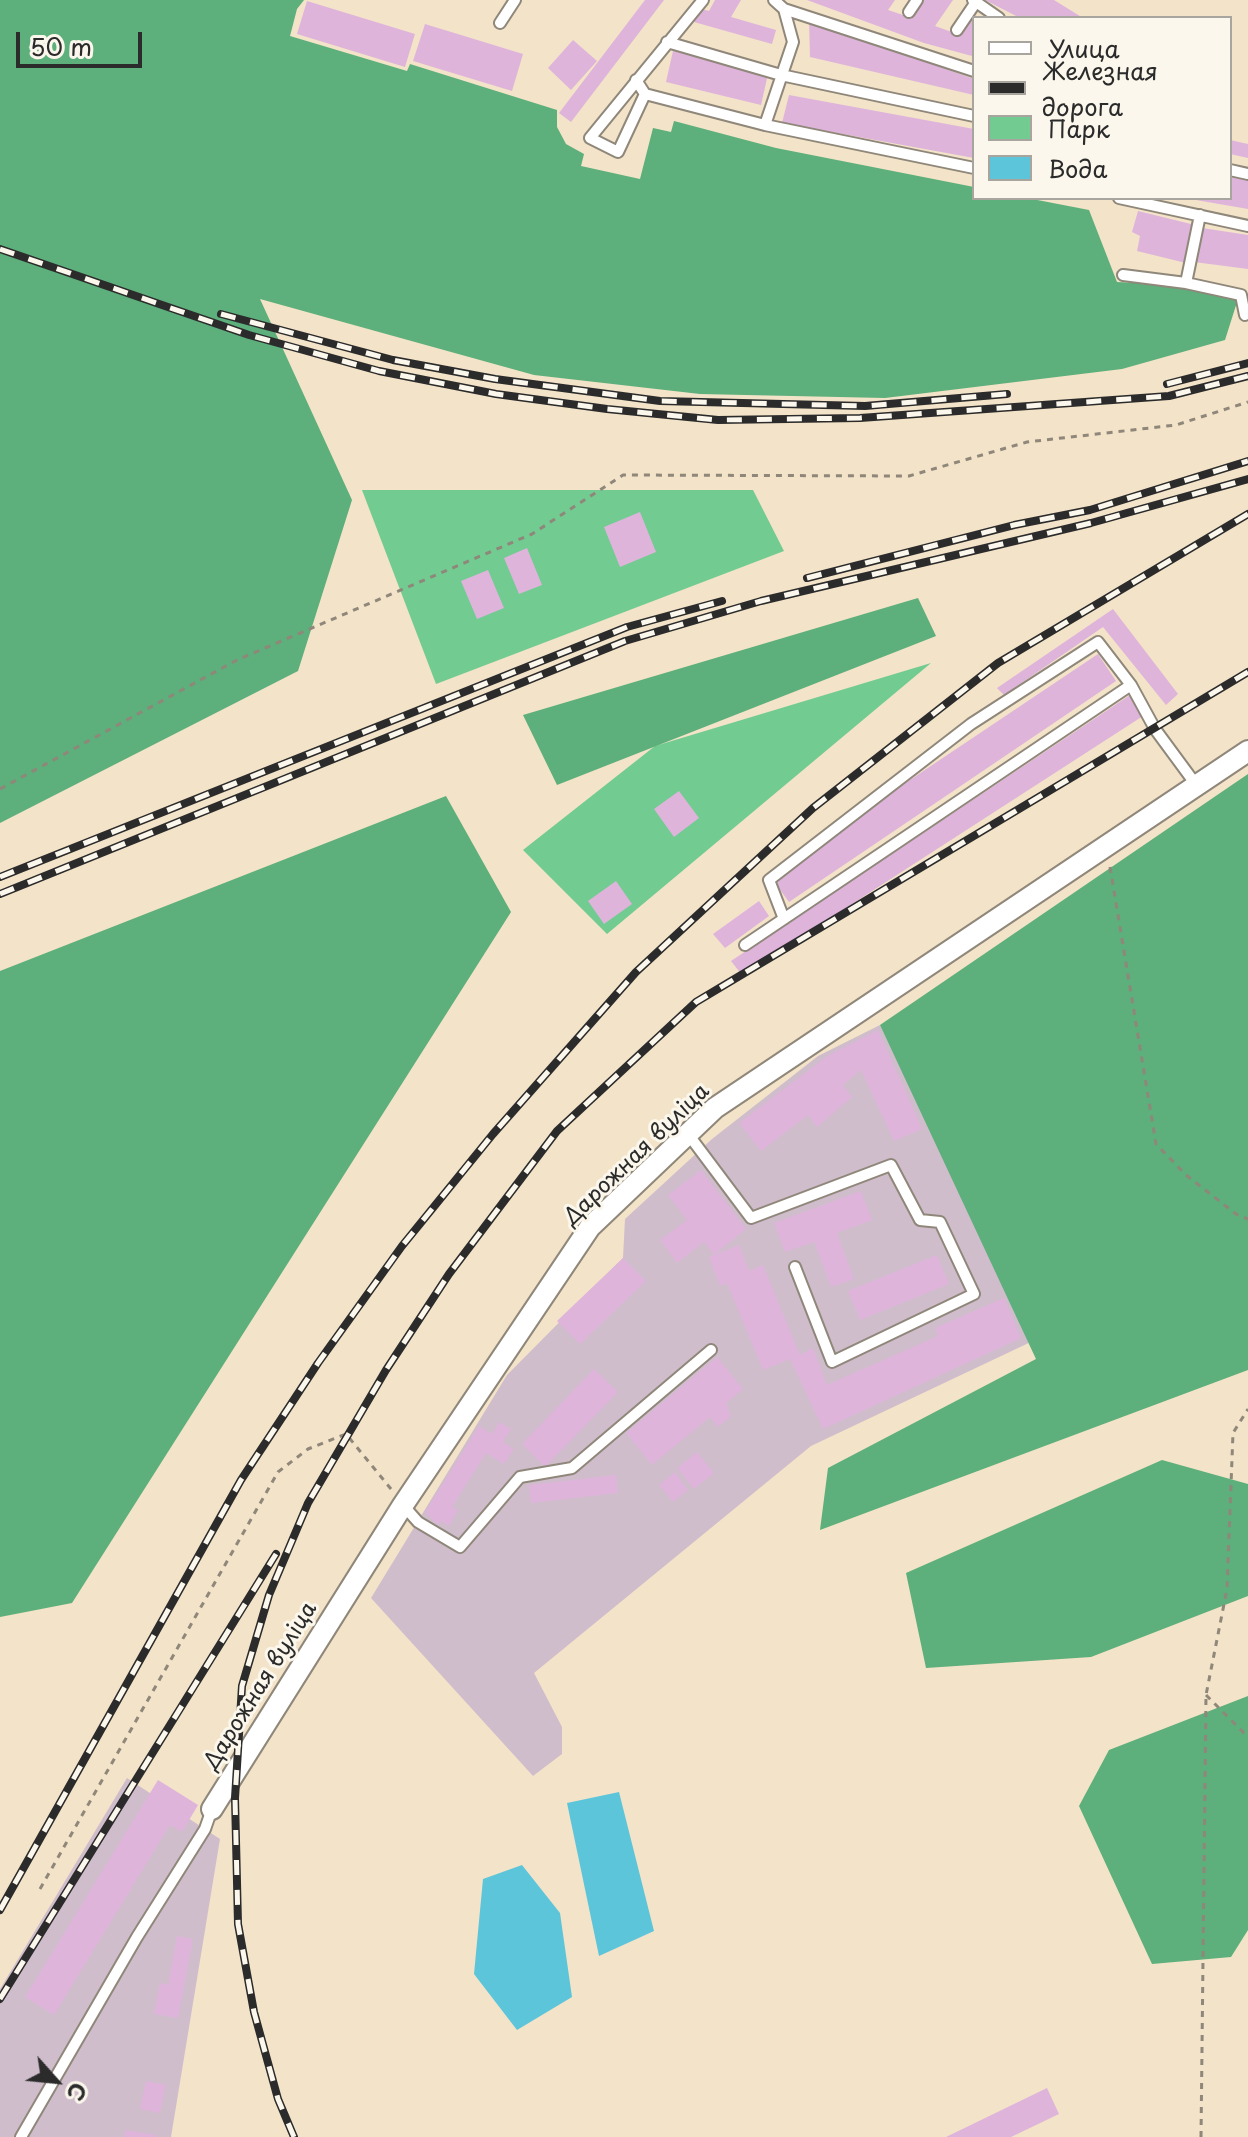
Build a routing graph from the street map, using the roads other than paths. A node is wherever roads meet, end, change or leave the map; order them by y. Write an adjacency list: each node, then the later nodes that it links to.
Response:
1 (515, 0): 9 (lane)
2 (703, 0): 11 (lane)
3 (774, 0): 6 (lane)
4 (917, 0): 7 (lane)
5 (974, 1): 8 (lane); 10 (lane)
6 (784, 9): 12 (lane); 13 (lane)
7 (909, 12)
8 (996, 16)
9 (500, 23)
10 (957, 30)
11 (667, 42): 13 (lane); 14 (lane)
12 (972, 70)
13 (781, 75): 16 (lane); 17 (lane)
14 (636, 80): 15 (lane); 15 (lane)
15 (645, 94): 17 (lane)
16 (972, 116)
17 (765, 125): 18 (lane)
18 (972, 168)
19 (1129, 200): 20 (lane)
20 (1200, 215): 21 (lane); 23 (lane)
21 (1248, 226)
22 (1123, 275): 23 (lane)
23 (1186, 283): 24 (lane)
24 (1245, 315)
25 (1131, 685): 27 (lane); 28 (lane); 28 (lane)
26 (1248, 751): 27 (street, Дарожная вуліца)
27 (1197, 786): 30 (street, Дарожная вуліца)
28 (784, 919): 29 (lane)
29 (745, 945)
30 (688, 1134): 31 (lane); 33 (street, Дарожная вуліца)
31 (795, 1267)
32 (711, 1350): 33 (lane)
33 (403, 1505): 34 (street, Дарожная вуліца)
34 (212, 1809): 35 (lane)
35 (21, 2137)

